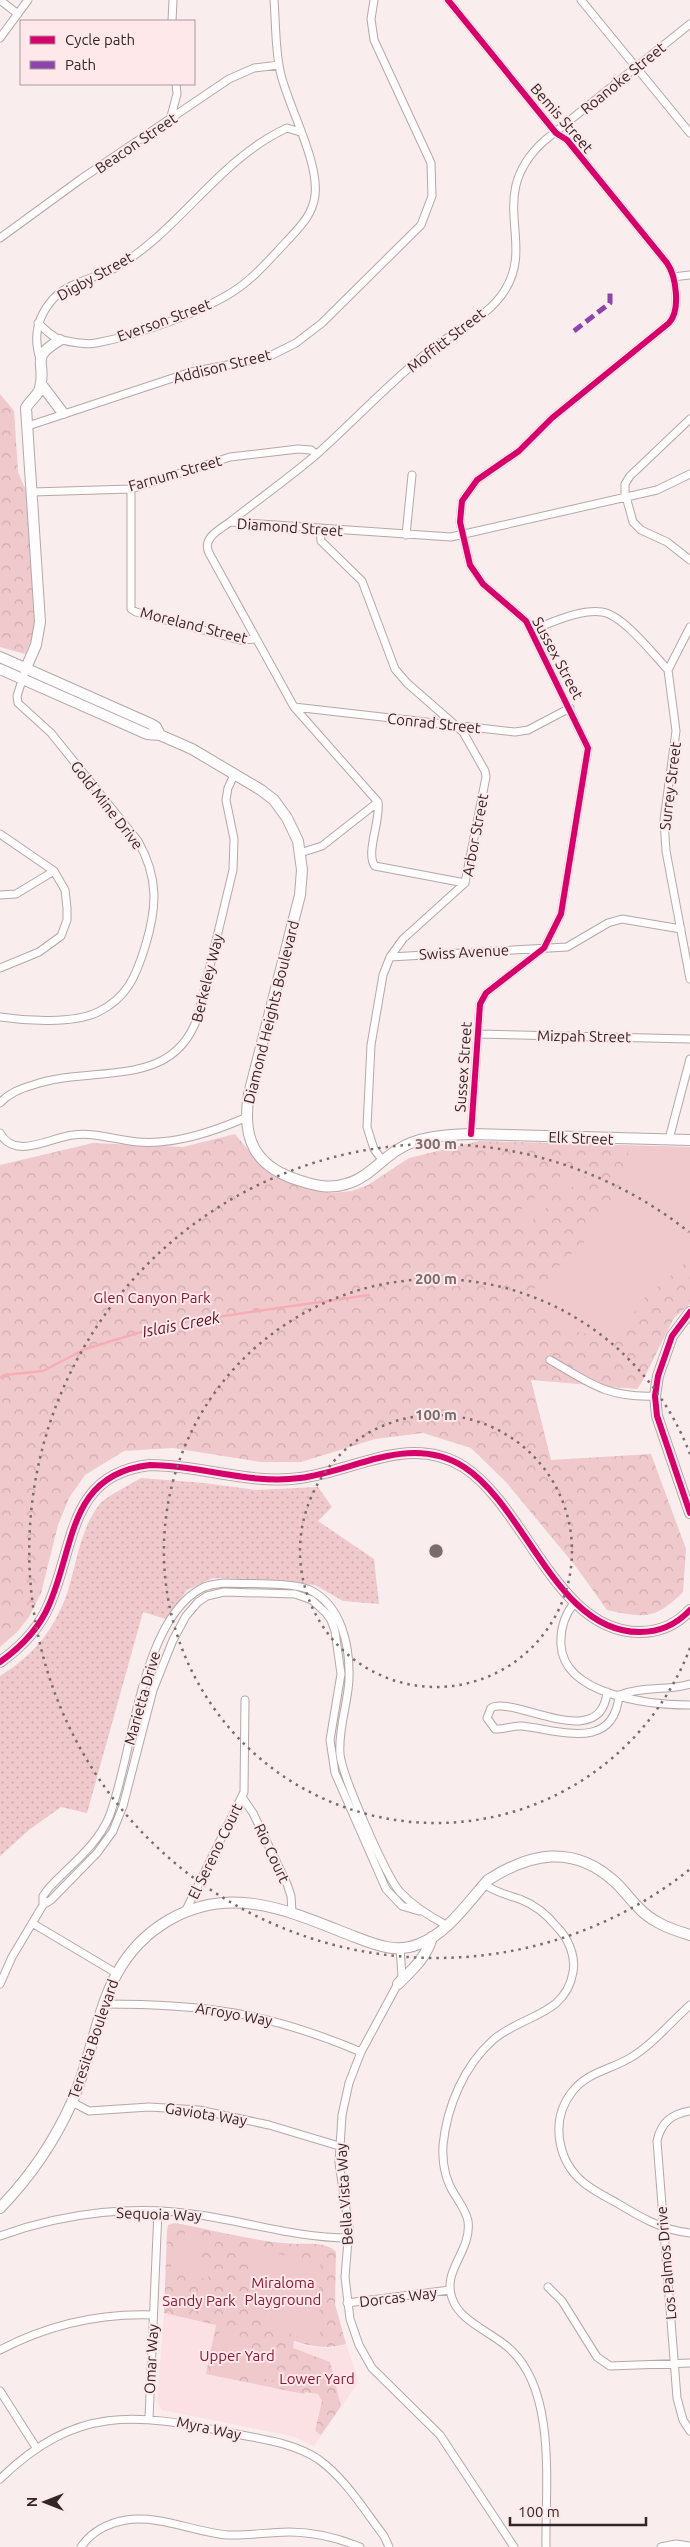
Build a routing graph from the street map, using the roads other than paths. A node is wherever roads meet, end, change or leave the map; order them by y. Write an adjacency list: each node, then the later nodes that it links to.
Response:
1 (0, 0): 8 (street)
2 (28, 0): 8 (street)
3 (173, 0): 9 (street)
4 (274, 0): 12 (street, Everson Street)
5 (374, 0): 28 (street, Addison Street)
6 (448, 0): 19 (street, Bemis Street)
7 (581, 0): 13 (street)
8 (18, 14): 11 (street)
9 (172, 20)
10 (690, 24): 13 (street, Roanoke Street)
11 (0, 38)
12 (279, 65): 15 (street, Everson Street); 16 (street, Beacon Street)
13 (636, 68): 19 (street, Roanoke Street); 20 (street)
14 (176, 85): 16 (street)
15 (292, 114): 17 (street); 18 (street, Everson Street)
16 (170, 120): 21 (street, Beacon Street)
17 (287, 128): 18 (street); 24 (street, Digby Street)
18 (300, 132): 25 (street, Everson Street)
19 (556, 133): 23 (street, Bemis Street); 31 (street, Moffitt Street)
20 (690, 133)
21 (0, 238)
22 (690, 276): 23 (street)
23 (673, 277): 40 (street, Sussex Street)
24 (38, 322): 25 (street); 26 (street, Digby Street)
25 (60, 340): 26 (main road)
26 (40, 359): 27 (main road, Digby Street)
27 (41, 384): 28 (main road); 30 (main road)
28 (63, 413): 30 (street, Addison Street)
29 (690, 419): 36 (street)
30 (28, 426): 35 (main road)
31 (316, 454): 34 (street, Farnum Street); 37 (street, Moffitt Street)
32 (690, 474): 36 (street, Diamond Street)
33 (412, 475): 39 (street)
34 (131, 489): 35 (street, Farnum Street); 44 (street, Moreland Street)
35 (32, 492): 46 (main road)
36 (625, 497): 40 (street, Diamond Street); 41 (street)
37 (230, 522): 38 (street, Diamond Street); 44 (street, Diamond Street)
38 (320, 529): 39 (street, Diamond Street); 52 (street, Arbor Street)
39 (406, 535): 40 (street, Diamond Street)
40 (462, 535): 43 (street, Sussex Street)
41 (690, 560)
42 (690, 627): 48 (street)
43 (531, 630): 48 (street); 51 (street, Sussex Street)
44 (256, 639): 50 (street, Diamond Street)
45 (0, 657): 46 (main road, Diamond Heights Boulevard)
46 (26, 668): 49 (street); 53 (main road, Diamond Heights Boulevard)
47 (0, 669): 49 (main road, Diamond Heights Boulevard)
48 (668, 670): 61 (street, Surrey Street)
49 (21, 679): 53 (main road, Diamond Heights Boulevard); 66 (street, Gold Mine Drive)
50 (294, 706): 52 (street, Conrad Street); 55 (street, Diamond Street)
51 (570, 708): 52 (street, Conrad Street); 62 (street, Sussex Street)
52 (456, 726): 59 (street, Arbor Street)
53 (160, 735): 54 (main road, Diamond Heights Boulevard)
54 (235, 773): 57 (main road, Diamond Heights Boulevard); 70 (street, Berkeley Way)
55 (378, 802): 57 (street); 59 (street)
56 (0, 834): 58 (street)
57 (300, 853): 71 (main road, Diamond Heights Boulevard)
58 (54, 871): 60 (street); 64 (street)
59 (465, 883): 63 (street, Arbor Street)
60 (0, 895)
61 (681, 930): 62 (street, Swiss Avenue); 65 (street, Surrey Street)
62 (544, 948): 63 (street, Swiss Avenue); 67 (street, Sussex Street)
63 (390, 957): 76 (street, Arbor Street)
64 (0, 968)
65 (690, 979)
66 (0, 1017)
67 (478, 1034): 68 (street, Mizpah Street); 73 (street, Sussex Street)
68 (690, 1039)
69 (690, 1059): 74 (street)
70 (0, 1103)
71 (245, 1118): 72 (street); 76 (main road, Diamond Heights Boulevard)
72 (0, 1133)
73 (471, 1134): 74 (main road, Elk Street); 76 (main road, Diamond Heights Boulevard)
74 (669, 1139): 75 (main road, Elk Street)
75 (690, 1140)
76 (383, 1161)
77 (690, 1312): 79 (main road)
78 (550, 1360): 79 (street)
79 (655, 1396): 80 (main road)
80 (690, 1514)
81 (575, 1602): 83 (main road); 84 (main road); 86 (street)
82 (322, 1603): 92 (street, Marietta Drive); 92 (street, Marietta Drive); 96 (street, Marietta Drive)
83 (690, 1610)
84 (0, 1662)
85 (690, 1684): 87 (street)
86 (607, 1692): 87 (street); 87 (street)
87 (620, 1696): 89 (street)
88 (245, 1700): 90 (street, El Sereno Court)
89 (690, 1706)
90 (242, 1797): 93 (street, El Sereno Court); 94 (street, Rio Court)
91 (484, 1884): 96 (main road, Teresita Boulevard); 97 (main road, Teresita Boulevard); 116 (street)
92 (43, 1905): 95 (street, Marietta Drive)
93 (185, 1912): 94 (main road, Teresita Boulevard); 100 (main road, Teresita Boulevard)
94 (292, 1912): 99 (main road, Teresita Boulevard)
95 (32, 1923): 100 (street); 101 (street, Marietta Drive)
96 (446, 1925): 98 (main road, Teresita Boulevard)
97 (690, 1935)
98 (432, 1937): 99 (main road, Teresita Boulevard); 102 (main road)
99 (400, 1948): 102 (street, Bella Vista Way)
100 (116, 1973): 103 (main road, Teresita Boulevard)
101 (0, 1984)
102 (398, 1984): 105 (street, Bella Vista Way)
103 (103, 2004): 105 (street, Arroyo Way); 106 (main road, Teresita Boulevard)
104 (690, 2005): 111 (street)
105 (361, 2052): 108 (street, Bella Vista Way)
106 (72, 2102): 108 (street, Gaviota Way); 109 (main road, Teresita Boulevard)
107 (690, 2111): 111 (street, Los Palmos Drive)
108 (339, 2146): 114 (street, Bella Vista Way)
109 (0, 2208)
110 (158, 2211): 113 (street, Sequoia Way); 114 (street, Sequoia Way); 118 (street, Omar Way)
111 (664, 2228): 112 (street); 121 (street, Los Palmos Drive)
112 (690, 2233)
113 (0, 2236)
114 (349, 2238): 117 (street, Bella Vista Way)
115 (548, 2288): 121 (street)
116 (450, 2290): 117 (street, Dorcas Way); 132 (street)
117 (347, 2303): 131 (street, Bella Vista Way)
118 (153, 2315): 119 (street); 123 (street, Omar Way)
119 (0, 2350)
120 (690, 2364): 121 (street)
121 (674, 2365): 124 (street, Los Palmos Drive)
122 (0, 2391): 125 (street)
123 (149, 2418): 125 (street, Myra Way); 130 (street, Myra Way)
124 (690, 2431)
125 (37, 2448): 126 (street, Myra Way)
126 (0, 2480)
127 (690, 2546): 133 (street)
128 (81, 2547): 129 (street)
129 (360, 2547)
130 (389, 2547)
131 (514, 2547)
132 (546, 2547)
133 (661, 2547)

